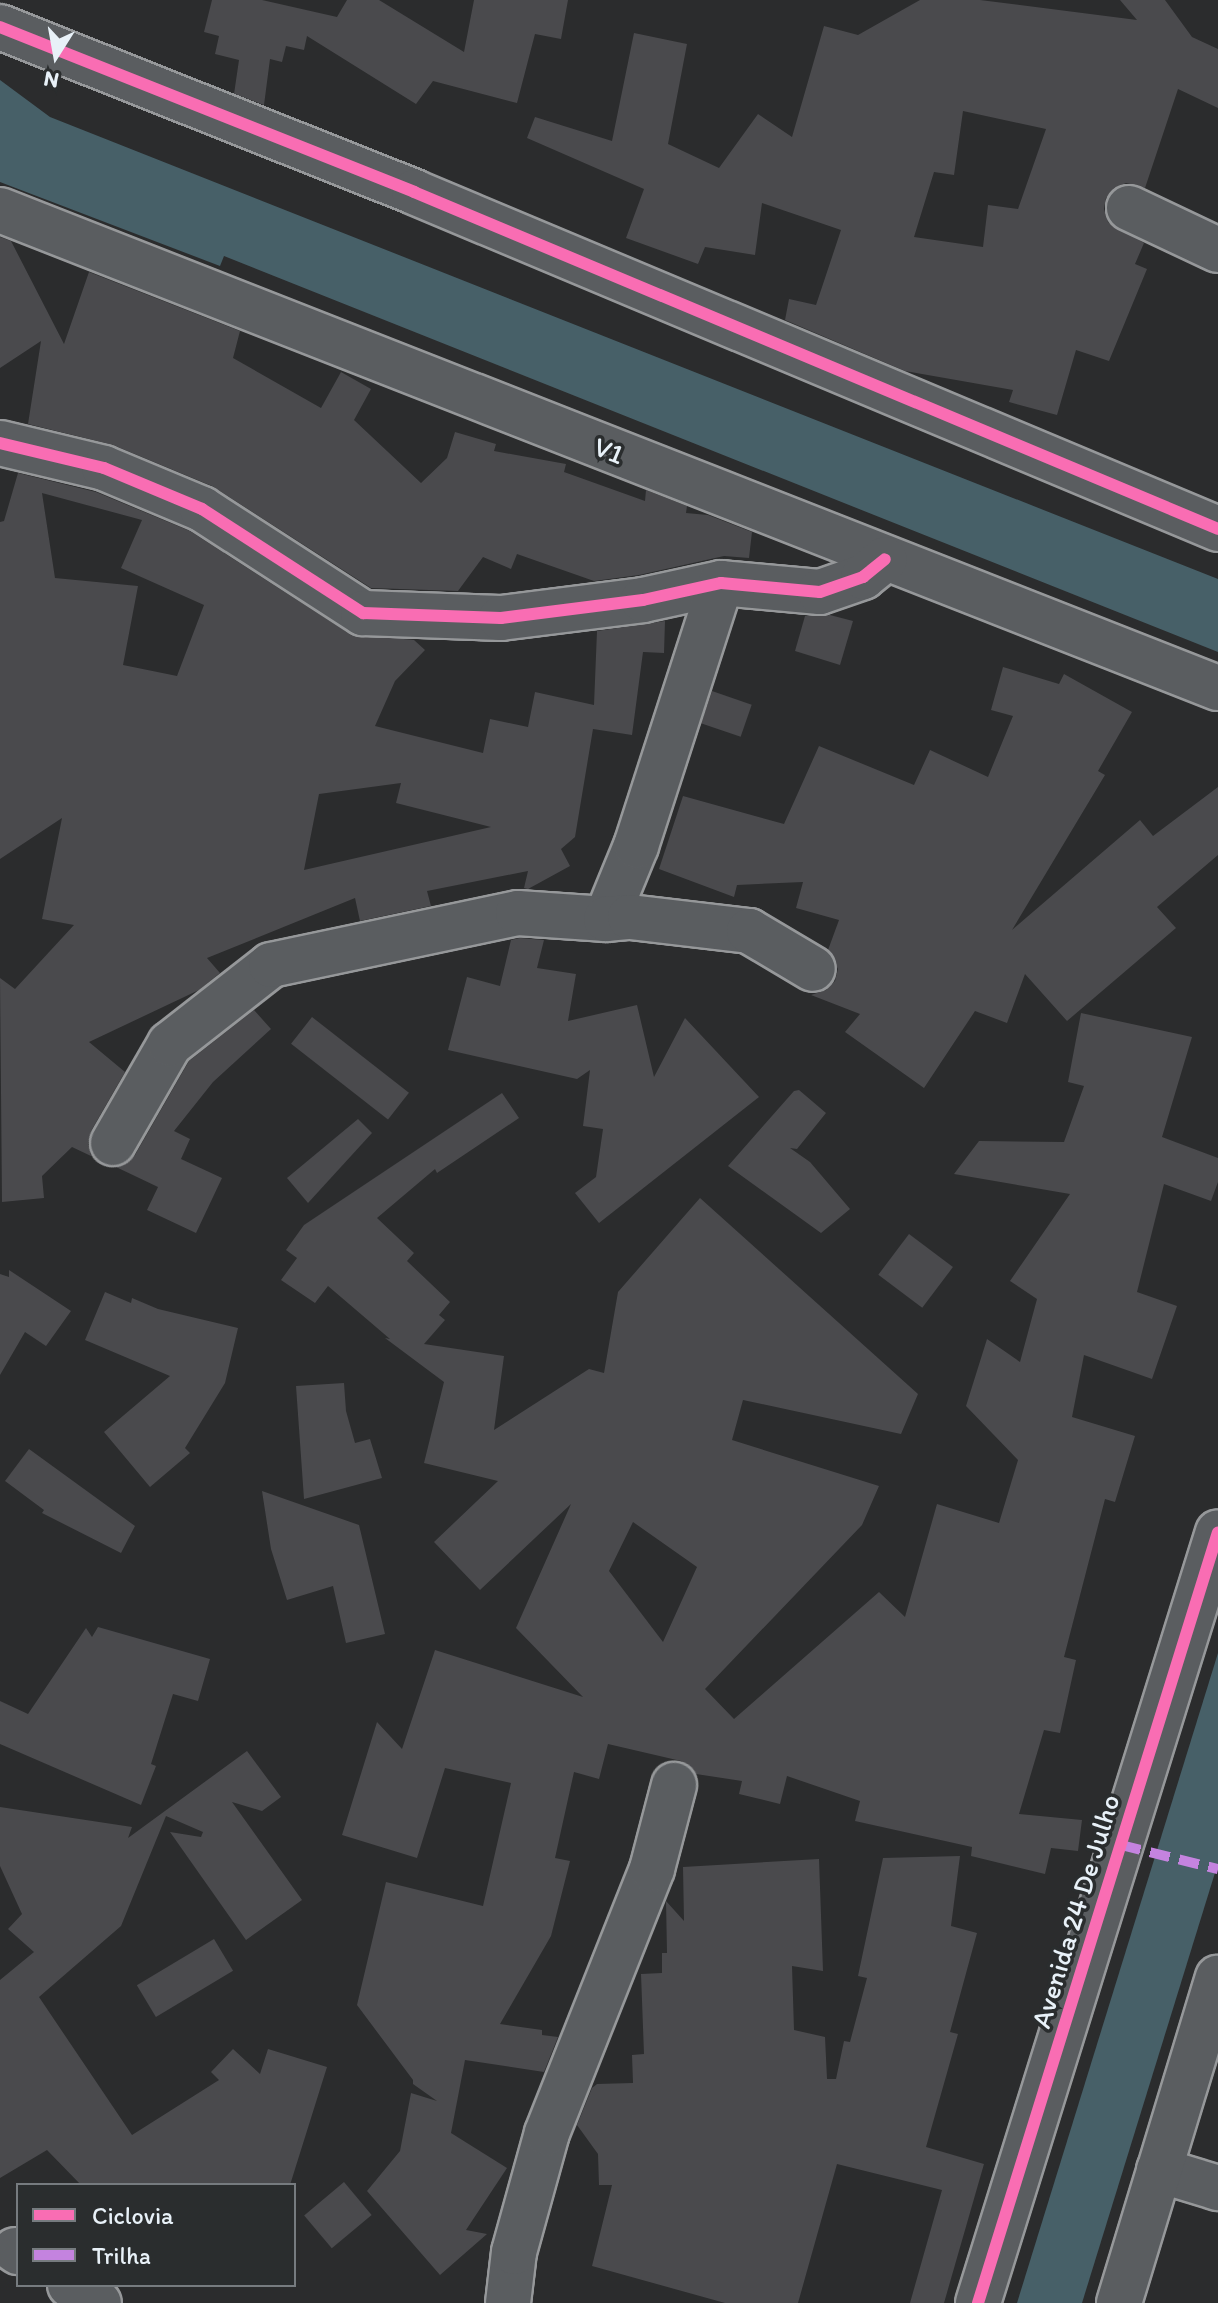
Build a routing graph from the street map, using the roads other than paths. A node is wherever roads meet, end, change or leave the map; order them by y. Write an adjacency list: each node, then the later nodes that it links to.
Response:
1 (0, 27): 6 (street)
2 (1129, 208): 4 (street)
3 (0, 210): 7 (street, V1)
4 (1218, 250)
5 (0, 443): 8 (street)
6 (1218, 529)
7 (885, 559): 8 (street); 9 (street, V1)
8 (721, 583): 10 (street)
9 (1218, 688)
10 (606, 919): 11 (street); 12 (street)
11 (813, 969)
12 (113, 1143)
13 (1218, 1532): 21 (street, Avenida 24 De Julho)
14 (674, 1785): 20 (street)
15 (1218, 1978): 16 (street)
16 (1159, 2170): 17 (street); 22 (street)
17 (1218, 2188)
18 (73, 2287): 19 (street)
19 (99, 2303)
20 (508, 2303)
21 (978, 2303)
22 (1119, 2303)

